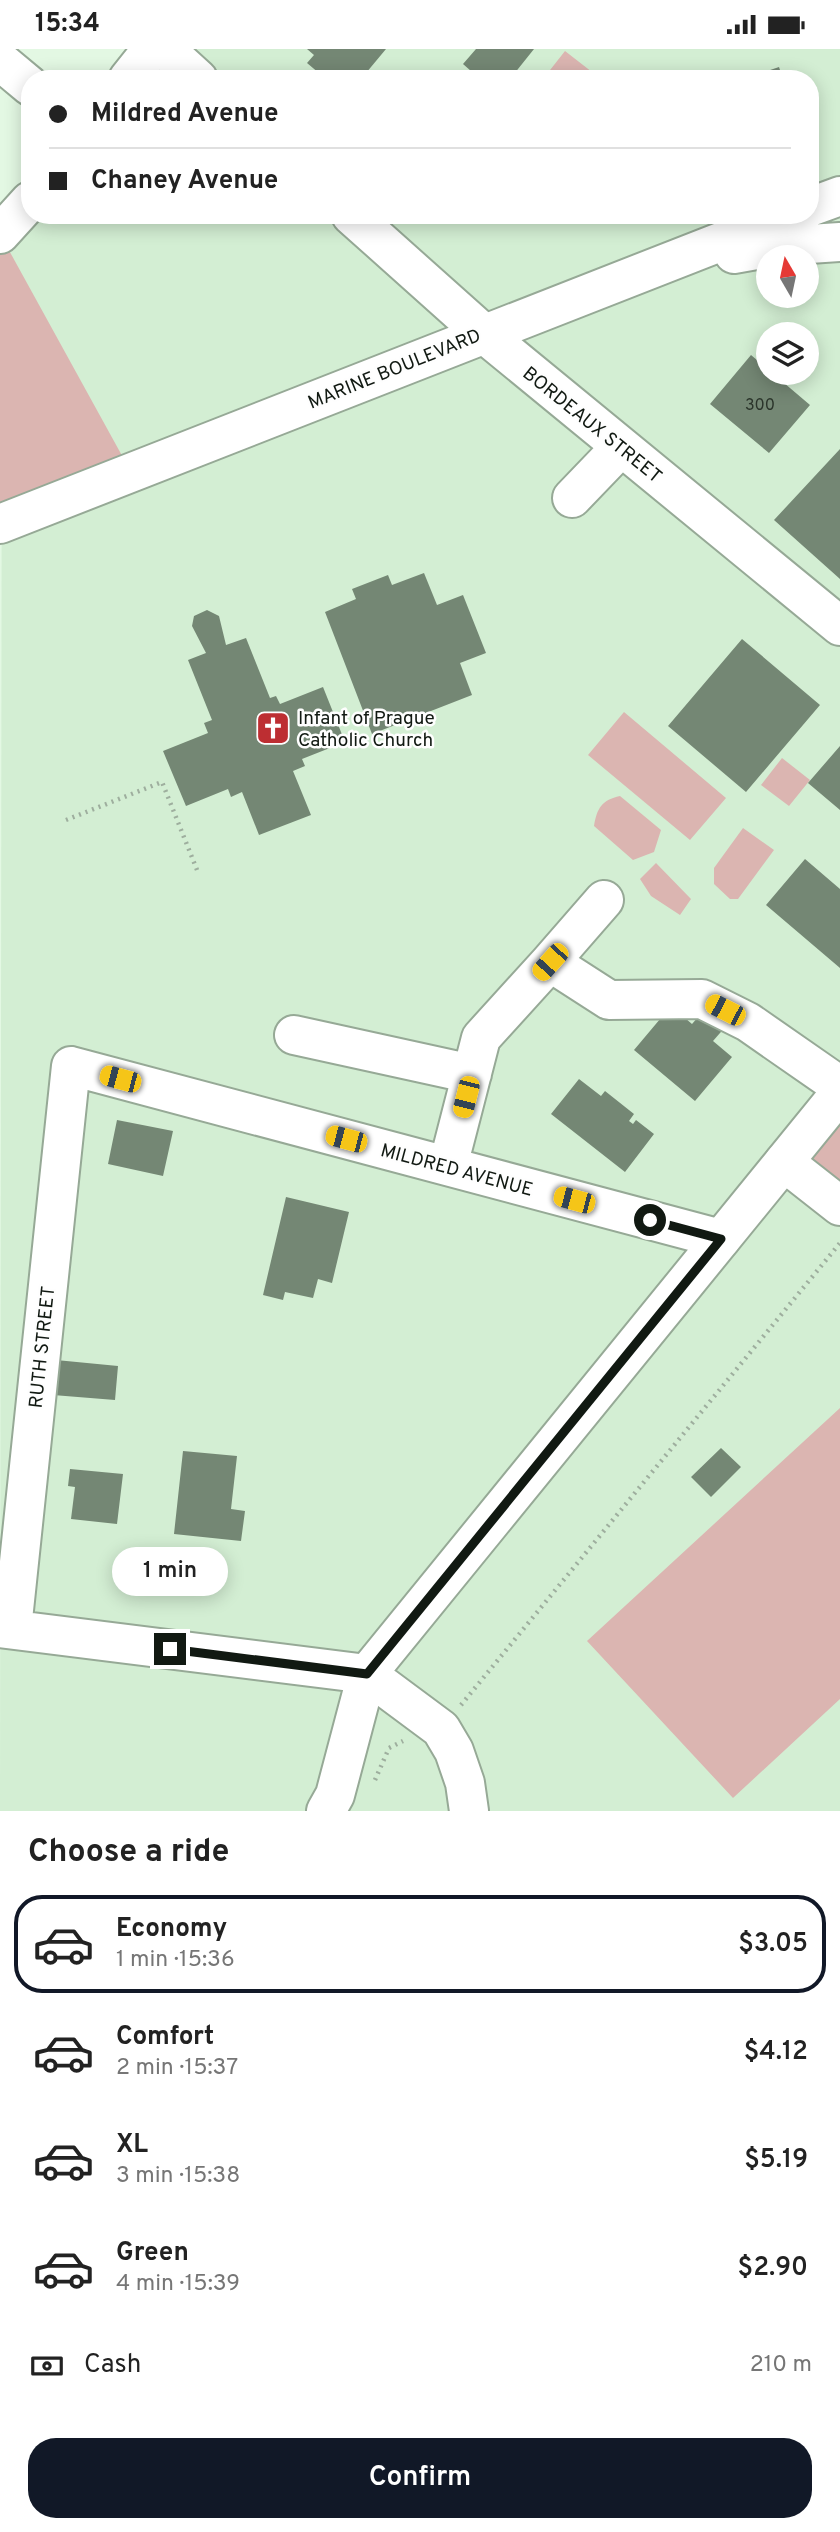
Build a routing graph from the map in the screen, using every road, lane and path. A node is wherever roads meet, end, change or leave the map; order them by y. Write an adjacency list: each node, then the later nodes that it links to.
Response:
1 (152, 49): 4 (street)
2 (165, 49): 5 (street)
3 (0, 61): 6 (street)
4 (135, 70)
5 (188, 70)
6 (21, 78)
7 (840, 196): 8 (street)
8 (819, 204)
9 (21, 212): 12 (street)
10 (361, 224): 15 (street, BORDEAUX STREET)
11 (765, 224): 14 (street, MARINE BOULEVARD)
12 (1, 235)
13 (840, 242): 14 (street)
14 (645, 270): 15 (street, MARINE BOULEVARD)
15 (483, 333): 16 (street, BORDEAUX STREET); 18 (street, MARINE BOULEVARD)
16 (621, 447): 17 (street); 19 (street, BORDEAUX STREET)
17 (572, 498)
18 (0, 524)
19 (840, 626)
20 (66, 820): 21 (path)
21 (197, 870)
22 (604, 900): 23 (street)
23 (550, 962): 26 (street); 27 (street)
24 (294, 1035): 26 (street)
25 (71, 1066): 30 (street, MILDRED AVENUE); 34 (street, RUTH STREET)
26 (472, 1074): 30 (street)
27 (840, 1086)
28 (840, 1093): 29 (street)
29 (784, 1162): 31 (street); 32 (street)
30 (448, 1166): 32 (street, MILDRED AVENUE)
31 (840, 1206)
32 (721, 1239): 35 (street)
33 (840, 1243): 36 (path)
34 (6, 1628): 35 (street)
35 (367, 1674): 36 (street); 38 (street)
36 (441, 1729): 37 (path); 39 (street)
37 (375, 1782)
38 (326, 1811)
39 (469, 1811)

